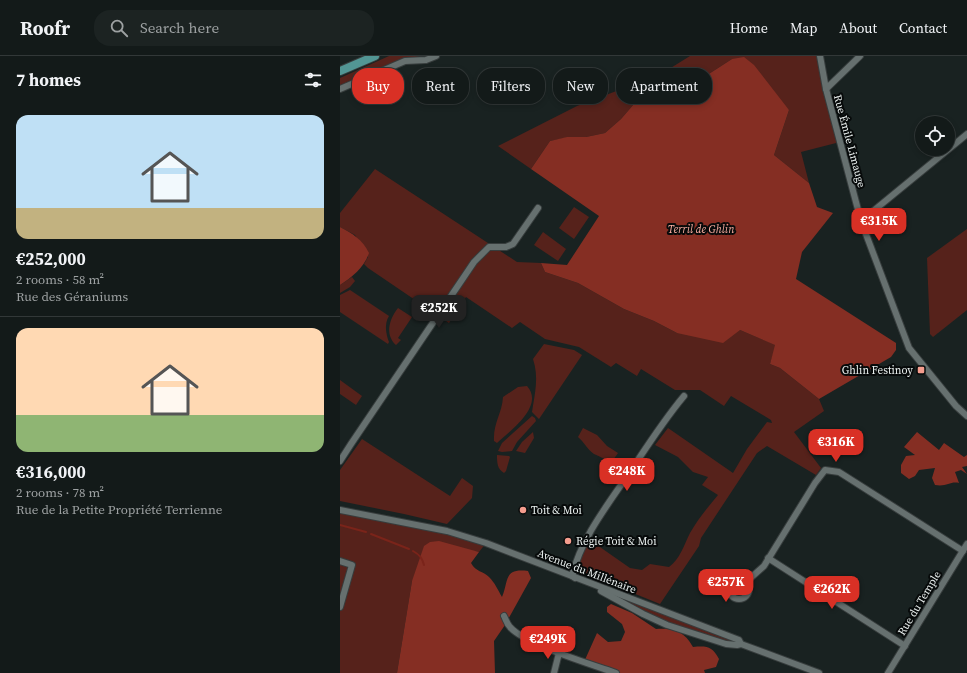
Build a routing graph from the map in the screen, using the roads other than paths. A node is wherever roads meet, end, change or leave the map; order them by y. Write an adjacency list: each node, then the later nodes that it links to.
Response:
1 (375, 56): 5 (main road)
2 (436, 56): 7 (street)
3 (820, 56): 6 (street, Rue Émile Limauge)
4 (860, 56): 6 (street)
5 (340, 71)
6 (826, 89): 10 (street, Rue Émile Limauge)
7 (340, 90)
8 (967, 134): 10 (street)
9 (538, 208): 13 (street)
10 (861, 221): 12 (street, Rue Émile Limauge)
11 (684, 396): 19 (street)
12 (967, 416)
13 (340, 461)
14 (340, 510): 19 (street, Avenue du Millénaire)
15 (967, 544): 16 (street, Rue du Temple)
16 (963, 551): 17 (street); 24 (street, Rue du Temple)
17 (768, 558): 20 (street); 24 (street)
18 (340, 561): 21 (street)
19 (572, 576): 23 (street, Avenue du Millénaire); 23 (street)
20 (746, 582)
21 (340, 607)
22 (504, 616): 25 (street)
23 (741, 644): 28 (street, Avenue du Millénaire)
24 (905, 646): 29 (street, Rue du Temple)
25 (559, 653): 26 (street); 27 (street)
26 (554, 673)
27 (616, 673)
28 (819, 673)
29 (888, 673)

